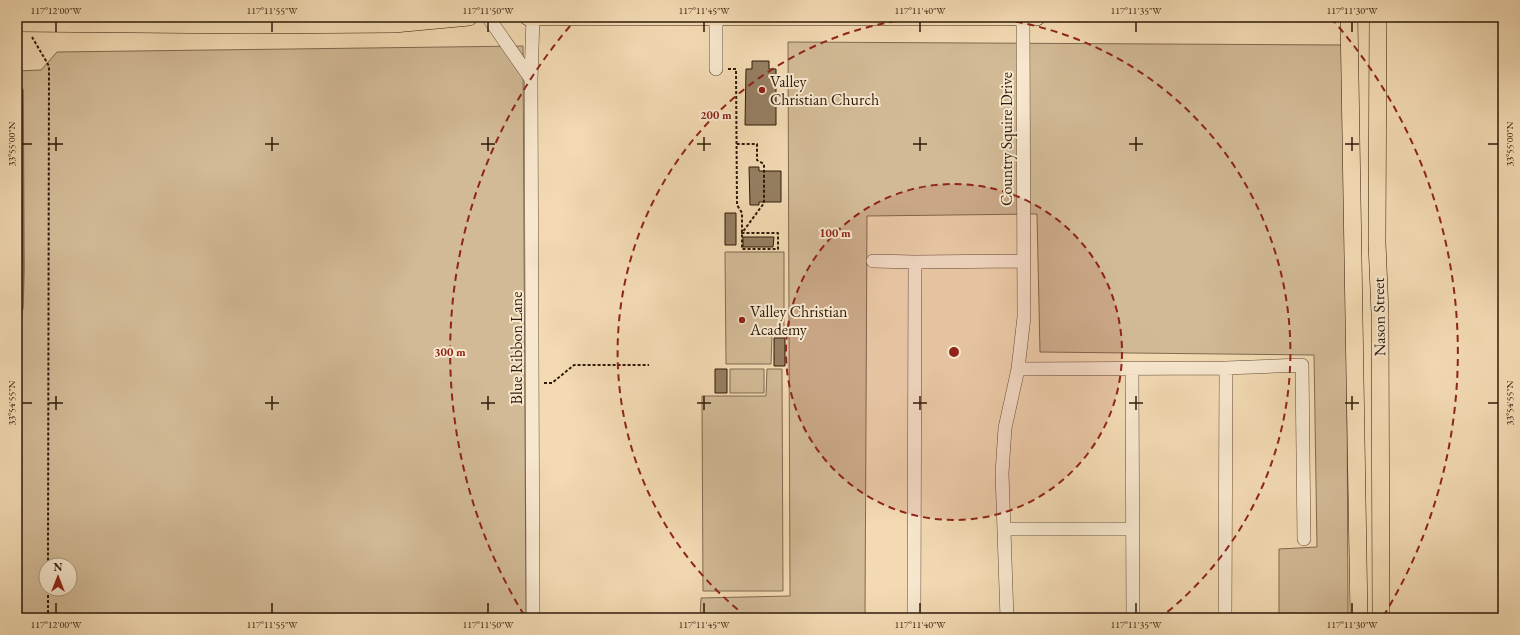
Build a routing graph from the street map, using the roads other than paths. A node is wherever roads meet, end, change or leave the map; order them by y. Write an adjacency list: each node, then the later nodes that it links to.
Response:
1 (469, 17): 10 (main road)
2 (488, 17): 12 (street)
3 (528, 17): 4 (main road)
4 (533, 17): 5 (main road); 12 (street, Blue Ribbon Lane)
5 (716, 17): 6 (main road); 11 (street)
6 (1023, 17): 7 (main road); 13 (street, Country Squire Drive)
7 (1037, 17)
8 (1350, 17): 27 (main road, Nason Street)
9 (1378, 17): 28 (main road, Nason Street)
10 (21, 21)
11 (716, 69)
12 (531, 78): 22 (street, Blue Ribbon Lane)
13 (1024, 261): 15 (street); 17 (street, Country Squire Drive)
14 (873, 262): 15 (street)
15 (915, 262): 23 (street)
16 (1226, 368): 18 (street); 21 (street); 26 (street)
17 (1018, 369): 18 (street); 19 (street, Country Squire Drive)
18 (1132, 370): 20 (street)
19 (1004, 529): 20 (street); 24 (street, Country Squire Drive)
20 (1133, 529): 25 (street)
21 (1304, 539)
22 (533, 618)
23 (914, 618)
24 (1007, 618)
25 (1133, 618)
26 (1225, 618)
27 (1359, 618)
28 (1381, 618)

